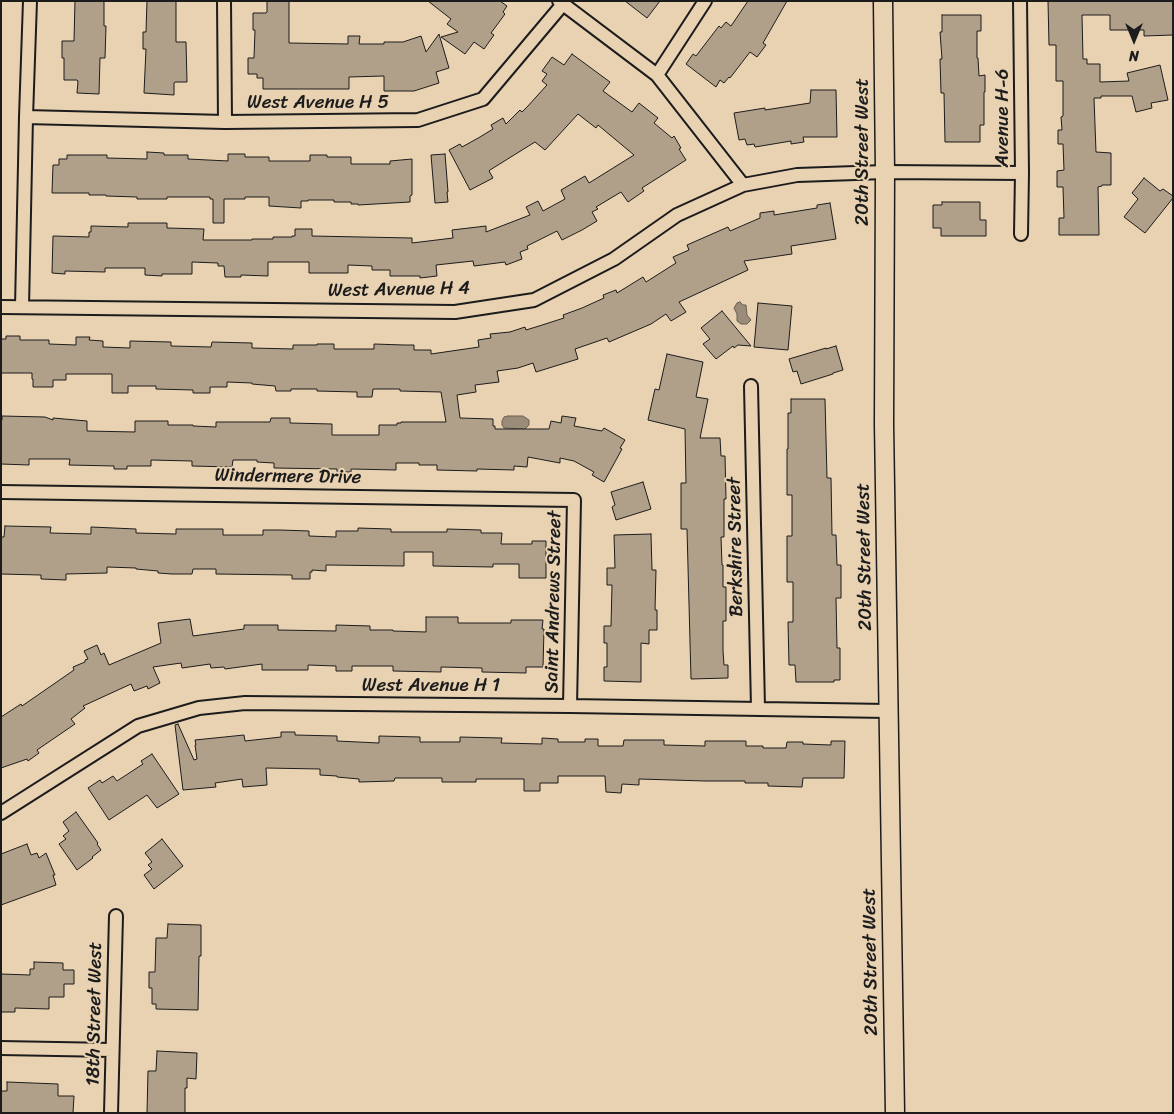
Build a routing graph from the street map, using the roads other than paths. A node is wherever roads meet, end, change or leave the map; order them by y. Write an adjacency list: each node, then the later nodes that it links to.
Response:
1 (30, 1): 8 (street)
2 (224, 1): 9 (street)
3 (705, 1): 7 (street)
4 (883, 1): 10 (main road, 20th Street West)
5 (1020, 1): 11 (street, Avenue H-6)
6 (561, 3): 7 (street); 9 (street, West Avenue H 5)
7 (658, 75): 12 (street)
8 (26, 117): 9 (street, West Avenue H 5); 15 (street)
9 (225, 122)
10 (885, 172): 11 (street, West Avenue H 4); 12 (street, West Avenue H 4); 21 (main road, 20th Street West)
11 (1022, 173): 13 (street, Avenue H-6)
12 (743, 185): 15 (street, West Avenue H 4)
13 (1021, 234)
14 (1, 307): 15 (street, West Avenue H 4)
15 (22, 307)
16 (751, 386): 20 (street, Berkshire Street)
17 (1, 492): 18 (street, Windermere Drive)
18 (574, 500): 19 (street, Saint Andrews Street)
19 (570, 706): 20 (street, West Avenue H 1); 22 (street, West Avenue H 1)
20 (758, 708): 21 (street, West Avenue H 1)
21 (888, 711): 27 (main road, 20th Street West)
22 (1, 813)
23 (116, 916): 25 (street, 18th Street West)
24 (1, 1048): 25 (street)
25 (112, 1050): 26 (street, 18th Street West)
26 (111, 1113)
27 (894, 1113)

